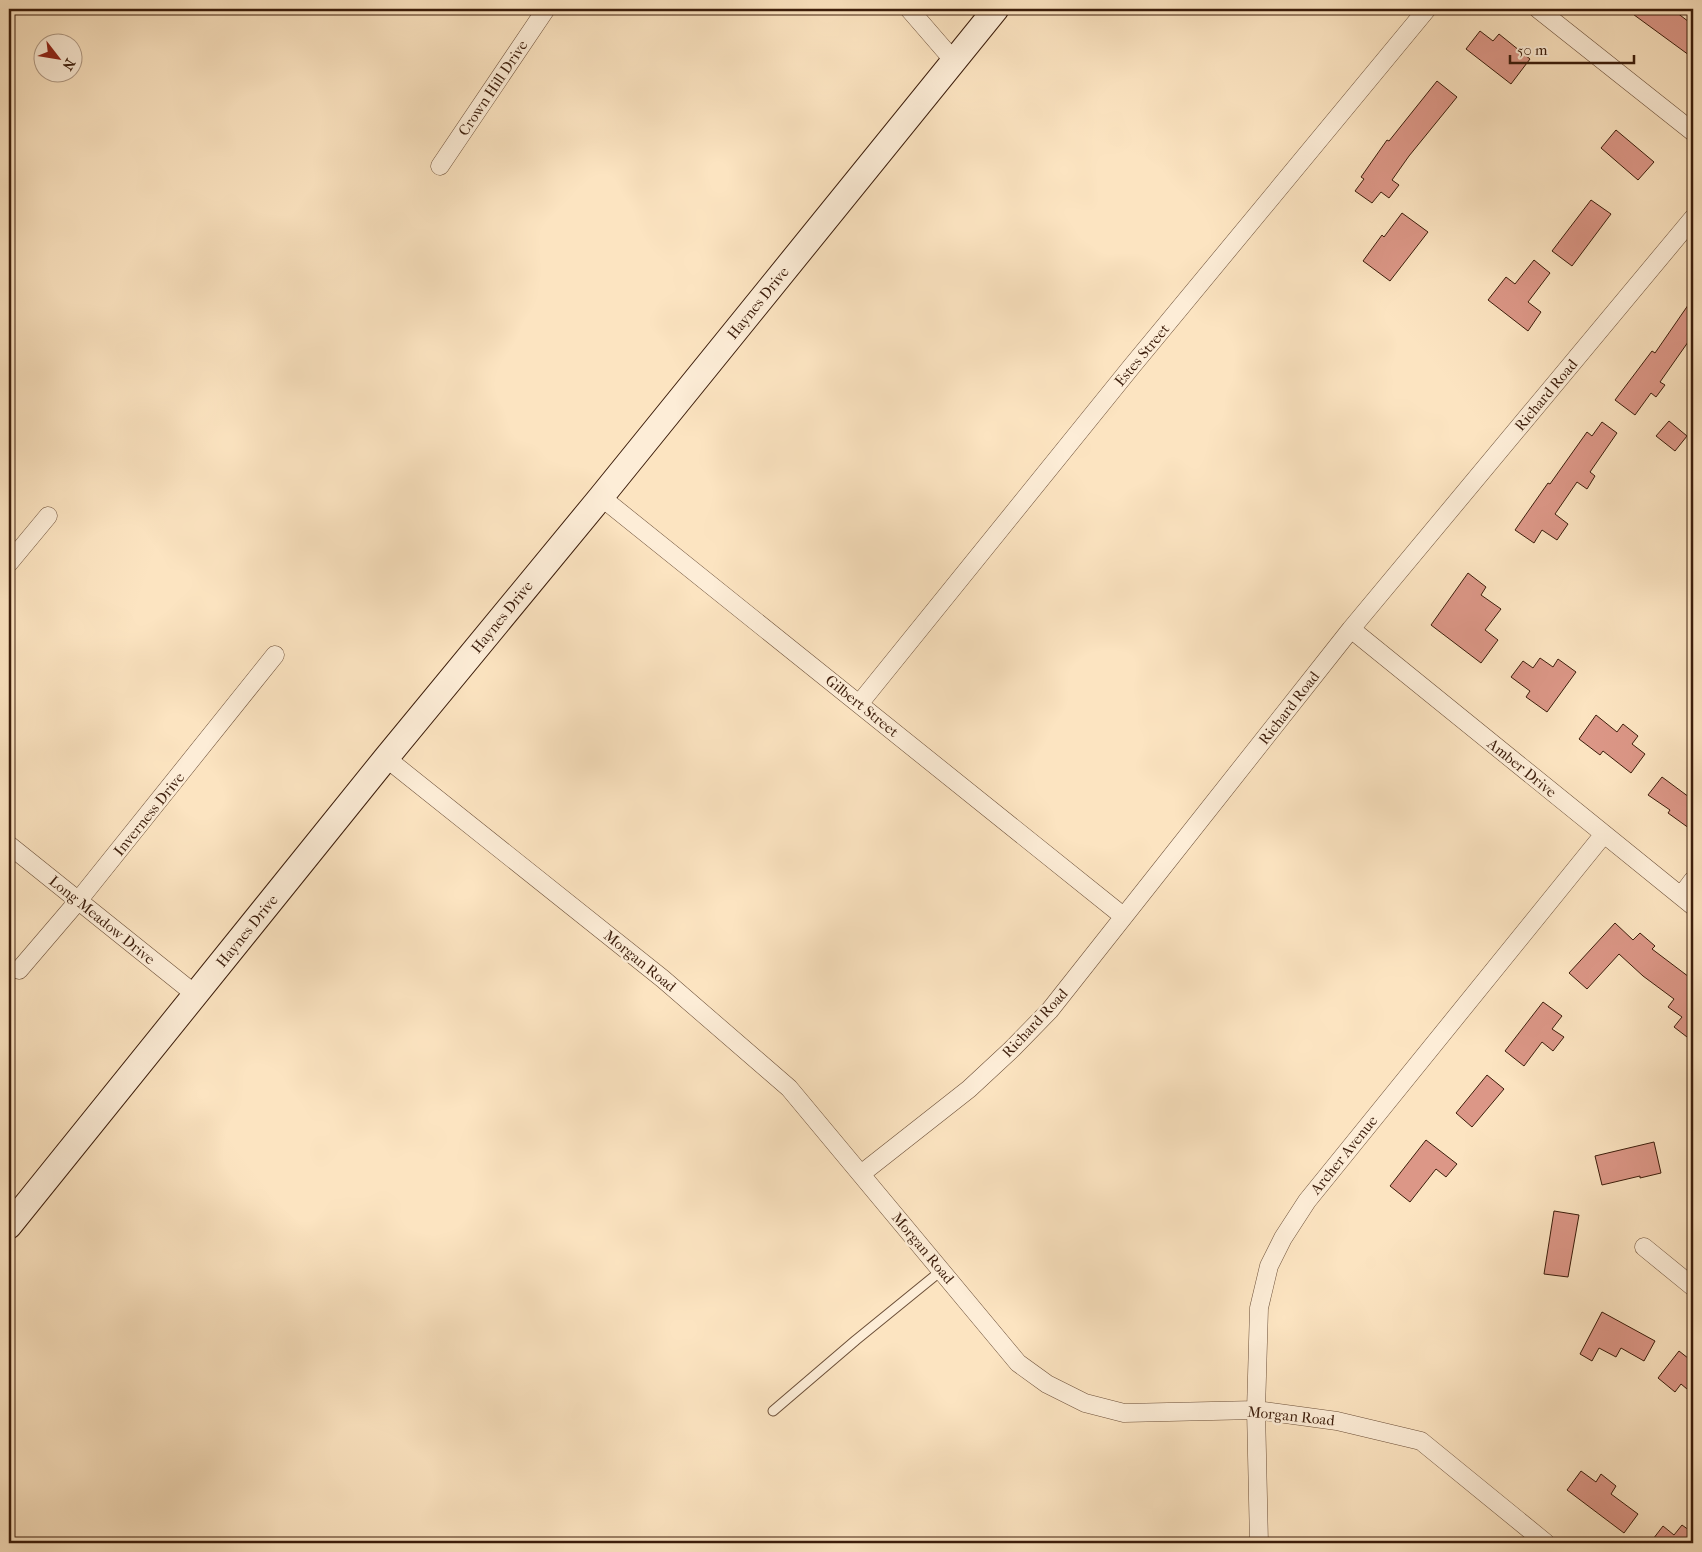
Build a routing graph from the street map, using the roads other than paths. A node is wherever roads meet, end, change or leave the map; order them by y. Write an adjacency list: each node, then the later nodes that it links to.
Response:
1 (546, 9): 8 (street, Crown Hill Drive)
2 (909, 9): 6 (street)
3 (996, 9): 6 (street, Haynes Drive)
4 (1427, 9): 15 (street, Estes Street)
5 (1538, 9): 7 (street)
6 (954, 61): 10 (street, Haynes Drive)
7 (1693, 132)
8 (440, 166)
9 (1693, 218): 13 (street, Richard Road)
10 (601, 497): 15 (street, Gilbert Street); 16 (street, Haynes Drive)
11 (48, 516): 12 (street)
12 (9, 563)
13 (1351, 629): 17 (street, Amber Drive); 22 (street, Richard Road)
14 (275, 655): 21 (street, Inverness Drive)
15 (859, 704): 22 (street, Gilbert Street)
16 (386, 758): 24 (street, Haynes Drive); 25 (street, Morgan Road)
17 (1604, 834): 20 (street, Amber Drive); 30 (street, Archer Avenue)
18 (9, 845): 21 (street, Long Meadow Drive)
19 (1693, 880): 20 (street)
20 (1687, 901)
21 (78, 902): 23 (street, Inverness Drive); 24 (street, Long Meadow Drive)
22 (1123, 916): 25 (street, Richard Road)
23 (19, 970)
24 (196, 995): 26 (street, Haynes Drive)
25 (862, 1174): 28 (street, Morgan Road)
26 (9, 1226)
27 (1644, 1248): 29 (street)
28 (942, 1270): 30 (street, Morgan Road); 31 (lane)
29 (1693, 1287)
30 (1256, 1410): 32 (street, Archer Avenue); 33 (street, Morgan Road)
31 (773, 1411)
32 (1259, 1543)
33 (1546, 1543)

